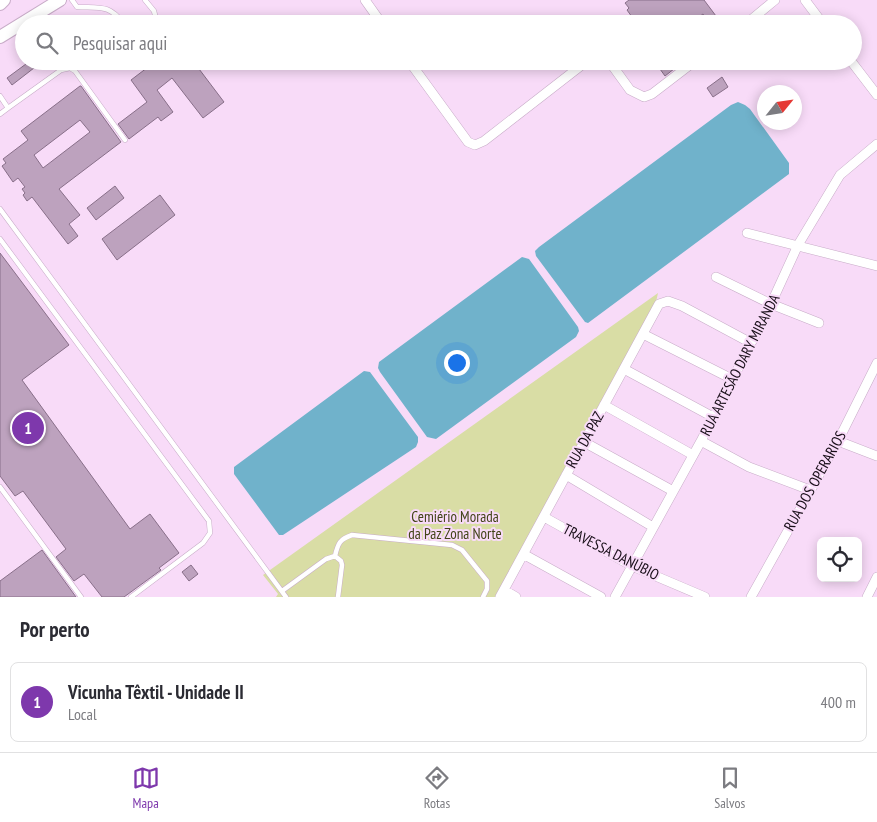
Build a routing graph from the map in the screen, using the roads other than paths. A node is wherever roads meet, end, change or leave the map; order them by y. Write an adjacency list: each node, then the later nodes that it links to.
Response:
1 (4, 0): 8 (main road)
2 (60, 0): 9 (main road)
3 (72, 0): 10 (lane)
4 (145, 0): 11 (lane)
5 (365, 0): 12 (street)
6 (775, 0): 13 (street)
7 (805, 0): 14 (street)
8 (0, 4)
9 (36, 15)
10 (116, 15)
11 (156, 15)
12 (376, 15)
13 (757, 15)
14 (816, 15)
15 (15, 28): 16 (main road)
16 (0, 37)
17 (61, 70): 26 (lane)
18 (73, 70): 28 (lane)
19 (416, 70): 20 (street)
20 (575, 70)
21 (616, 70): 22 (street)
22 (683, 70)
23 (858, 70): 24 (street)
24 (877, 95)
25 (0, 96): 26 (lane)
26 (8, 108): 27 (lane)
27 (0, 114)
28 (125, 140)
29 (877, 144): 33 (street, RUA ARTESÃO DARY MIRANDA)
30 (0, 210): 60 (lane)
31 (747, 233): 33 (street)
32 (0, 239): 63 (lane)
33 (798, 245): 34 (street); 36 (street, RUA ARTESÃO DARY MIRANDA)
34 (877, 266)
35 (716, 277): 36 (street)
36 (771, 304): 37 (street); 39 (street, RUA ARTESÃO DARY MIRANDA)
37 (819, 323)
38 (643, 334): 39 (street, RUA DA PAZ); 41 (street, RUA DA PAZ); 42 (street)
39 (751, 343): 42 (street, RUA ARTESÃO DARY MIRANDA)
40 (877, 363): 46 (street, RUA DOS OPERARIOS)
41 (624, 369): 43 (street, RUA DA PAZ); 44 (street)
42 (732, 378): 44 (street, RUA ARTESÃO DARY MIRANDA)
43 (604, 405): 47 (street, RUA DA PAZ); 48 (street)
44 (713, 417): 45 (street, RUA ARTESÃO DARY MIRANDA)
45 (701, 441): 48 (street, RUA ARTESÃO DARY MIRANDA); 52 (street)
46 (838, 441): 49 (street); 52 (street, RUA DOS OPERARIOS)
47 (584, 442): 50 (street, RUA DA PAZ); 53 (street)
48 (693, 455): 53 (street, RUA ARTESÃO DARY MIRANDA)
49 (877, 456)
50 (566, 476): 54 (street, RUA DA PAZ); 55 (street)
51 (0, 488): 62 (lane)
52 (810, 490): 71 (street, RUA DOS OPERARIOS)
53 (673, 491): 55 (street, RUA ARTESÃO DARY MIRANDA)
54 (544, 517): 56 (street, RUA DA PAZ); 58 (street, TRAVESSA DANÚBIO)
55 (653, 527): 58 (street, RUA ARTESÃO DARY MIRANDA)
56 (525, 555): 61 (street, RUA DA PAZ); 68 (street)
57 (335, 556): 60 (lane); 65 (lane); 66 (lane)
58 (632, 566): 69 (street, RUA ARTESÃO DARY MIRANDA); 70 (street, TRAVESSA DANÚBIO)
59 (877, 577): 72 (street)
60 (282, 591): 64 (lane)
61 (502, 594): 67 (street)
62 (81, 597)
63 (131, 597)
64 (286, 597)
65 (338, 597)
66 (483, 597)
67 (516, 597)
68 (601, 597)
69 (615, 597)
70 (706, 597)
71 (751, 597)
72 (867, 597)

